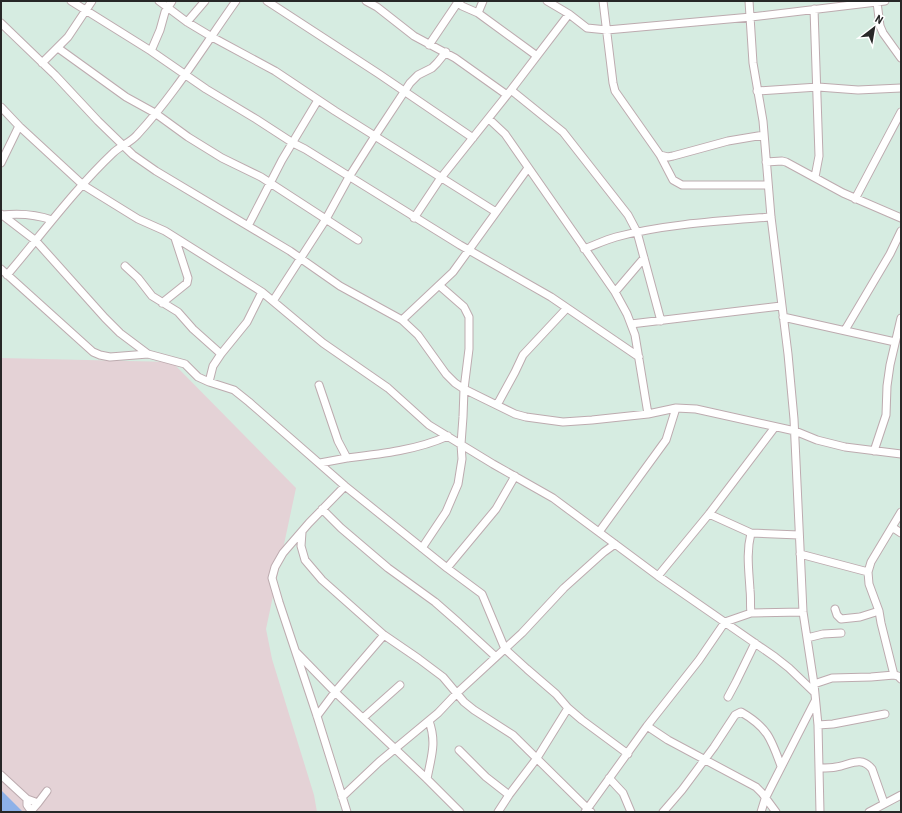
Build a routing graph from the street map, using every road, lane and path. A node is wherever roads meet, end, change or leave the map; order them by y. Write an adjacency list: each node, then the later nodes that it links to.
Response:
1 (72, 1): 20 (street)
2 (92, 1): 20 (street)
3 (159, 1): 17 (street)
4 (172, 1): 17 (street)
5 (205, 1): 25 (street)
6 (236, 1): 27 (street)
7 (267, 1): 39 (street)
8 (366, 1): 16 (street)
9 (483, 1): 21 (street)
10 (546, 1): 22 (street)
11 (603, 1): 26 (street)
12 (749, 1): 23 (street)
13 (821, 1): 18 (street)
14 (881, 1): 18 (street); 33 (street)
15 (457, 2): 21 (street); 28 (street)
16 (378, 4): 28 (street)
17 (167, 7): 25 (street); 30 (street)
18 (829, 7): 19 (street)
19 (814, 9): 23 (street); 36 (street)
20 (85, 11): 29 (street); 30 (street)
21 (478, 13): 32 (street)
22 (569, 14): 26 (street); 32 (street)
23 (751, 17): 26 (street); 38 (street)
24 (1, 22): 34 (street)
25 (187, 22): 27 (street)
26 (606, 30): 52 (street)
27 (212, 37): 35 (street); 41 (street)
28 (429, 45): 31 (street)
29 (58, 48): 34 (street); 44 (street)
30 (151, 50): 35 (street)
31 (446, 52): 39 (street); 40 (street)
32 (537, 56): 40 (street)
33 (901, 58)
34 (42, 63): 51 (street)
35 (185, 75): 44 (street); 50 (street)
36 (818, 87): 37 (street); 38 (street); 58 (street)
37 (901, 88)
38 (757, 90): 47 (street)
39 (404, 92): 48 (street); 49 (street)
40 (509, 92): 45 (street); 72 (street)
41 (318, 100): 48 (street); 50 (street)
42 (1, 107): 46 (street)
43 (901, 112): 62 (street)
44 (155, 113): 51 (street); 59 (street)
45 (489, 119): 49 (street); 55 (street)
46 (19, 126): 54 (street); 60 (street)
47 (764, 135): 52 (street); 53 (street)
48 (375, 136): 56 (street); 57 (street)
49 (473, 138): 57 (street)
50 (293, 143): 56 (street); 59 (street)
51 (123, 146): 60 (street); 70 (street)
52 (660, 155): 61 (street)
53 (766, 162): 58 (street); 61 (street)
54 (1, 163)
55 (528, 168): 63 (street); 76 (street)
56 (349, 177): 66 (street); 68 (street)
57 (441, 178): 63 (street); 66 (street)
58 (816, 178): 62 (street)
59 (271, 183): 68 (street); 70 (street)
60 (83, 185): 69 (street); 73 (street)
61 (768, 185): 65 (street)
62 (855, 199): 67 (street)
63 (496, 212): 77 (street)
64 (2, 215): 69 (street); 75 (street)
65 (770, 217): 72 (street); 88 (street)
66 (414, 218): 77 (street)
67 (901, 218)
68 (326, 219): 74 (street); 78 (street)
69 (52, 220): 75 (street)
70 (248, 226): 78 (street)
71 (901, 231): 95 (street)
72 (636, 232): 76 (street); 79 (street)
73 (176, 238): 84 (street); 87 (street)
74 (358, 240)
75 (36, 241): 82 (street); 97 (street)
76 (584, 248): 85 (street)
77 (468, 250): 83 (street); 89 (street)
78 (301, 258): 86 (street); 92 (street)
79 (644, 258): 85 (street); 93 (street)
80 (125, 266): 87 (street)
81 (1, 269): 82 (street)
82 (7, 275): 97 (street)
83 (440, 286): 92 (street); 102 (street)
84 (262, 292): 86 (street); 98 (street)
85 (615, 292): 94 (street)
86 (273, 301): 108 (street)
87 (162, 303): 98 (street)
88 (781, 306): 90 (street); 93 (street)
89 (566, 308): 99 (street); 103 (street)
90 (783, 317): 95 (street); 107 (street)
91 (901, 318): 96 (street)
92 (402, 320): 102 (street)
93 (661, 321): 94 (street)
94 (631, 324): 99 (street)
95 (845, 330): 96 (street)
96 (895, 342): 110 (street)
97 (148, 354): 100 (street)
98 (221, 354): 100 (street)
99 (640, 357): 105 (street)
100 (209, 382): 113 (street)
101 (319, 385): 112 (street)
102 (464, 389): 103 (street); 109 (street)
103 (497, 405): 105 (street)
104 (676, 408): 105 (street); 106 (street); 121 (street)
105 (648, 414)
106 (775, 427): 107 (street); 118 (street)
107 (795, 431): 110 (street); 124 (street)
108 (448, 436): 109 (street); 112 (street)
109 (461, 444): 114 (street); 126 (street)
110 (874, 451): 111 (street)
111 (901, 454)
112 (347, 458): 113 (street)
113 (320, 463): 115 (street)
114 (515, 476): 121 (street); 128 (street)
115 (345, 486): 116 (street); 126 (street)
116 (322, 509): 120 (street); 142 (street)
117 (901, 512): 119 (street)
118 (709, 514): 122 (street); 130 (street)
119 (892, 527): 123 (street); 129 (street)
120 (302, 532): 137 (street); 141 (street)
121 (599, 532): 125 (street)
122 (751, 533): 124 (street); 134 (street)
123 (901, 533)
124 (799, 535): 127 (street)
125 (615, 544): 130 (street); 140 (street)
126 (422, 548): 128 (street)
127 (800, 554): 129 (street); 133 (street)
128 (447, 568): 140 (street)
129 (868, 572): 132 (street)
130 (658, 576): 135 (street)
131 (835, 609): 132 (street)
132 (879, 611): 143 (street)
133 (803, 612): 134 (street); 138 (street)
134 (751, 613): 135 (street)
135 (725, 622): 139 (street); 158 (street)
136 (841, 633): 138 (street)
137 (384, 635): 147 (street); 149 (street)
138 (807, 638): 145 (street)
139 (755, 644): 148 (street); 150 (street)
140 (505, 649): 142 (street); 152 (street)
141 (295, 650): 147 (street); 154 (street)
142 (496, 657): 149 (street)
143 (894, 675): 144 (street); 145 (street)
144 (901, 679)
145 (814, 684): 148 (street)
146 (400, 685): 155 (street)
147 (335, 692): 154 (street); 155 (street)
148 (814, 692): 151 (street)
149 (457, 693): 156 (street); 162 (street)
150 (728, 697)
151 (815, 700): 157 (street); 164 (street)
152 (568, 708): 161 (street); 162 (street)
153 (885, 714): 157 (street)
154 (317, 716): 172 (street)
155 (363, 718): 159 (street)
156 (428, 721): 159 (street); 168 (street)
157 (818, 725): 165 (street)
158 (647, 726): 161 (street); 163 (street)
159 (394, 749): 168 (street); 172 (street)
160 (458, 750): 170 (street)
161 (628, 754): 167 (street)
162 (537, 758): 170 (street); 178 (street)
163 (704, 759): 164 (street); 174 (street); 183 (street)
164 (781, 766): 174 (street)
165 (820, 768): 176 (street); 186 (street)
166 (1, 775): 173 (street)
167 (609, 778): 178 (street); 182 (street)
168 (427, 779): 180 (street)
169 (47, 791): 175 (street)
170 (509, 795): 181 (street)
171 (901, 795): 176 (street)
172 (342, 797): 179 (street)
173 (27, 799): 175 (street); 177 (street)
174 (765, 799): 184 (street); 185 (street)
175 (38, 803): 177 (street)
176 (884, 803): 187 (street)
177 (31, 811)
178 (588, 811)
179 (347, 812)
180 (460, 812)
181 (498, 812)
182 (631, 812)
183 (663, 812)
184 (761, 812)
185 (776, 812)
186 (820, 812)
187 (869, 812)

